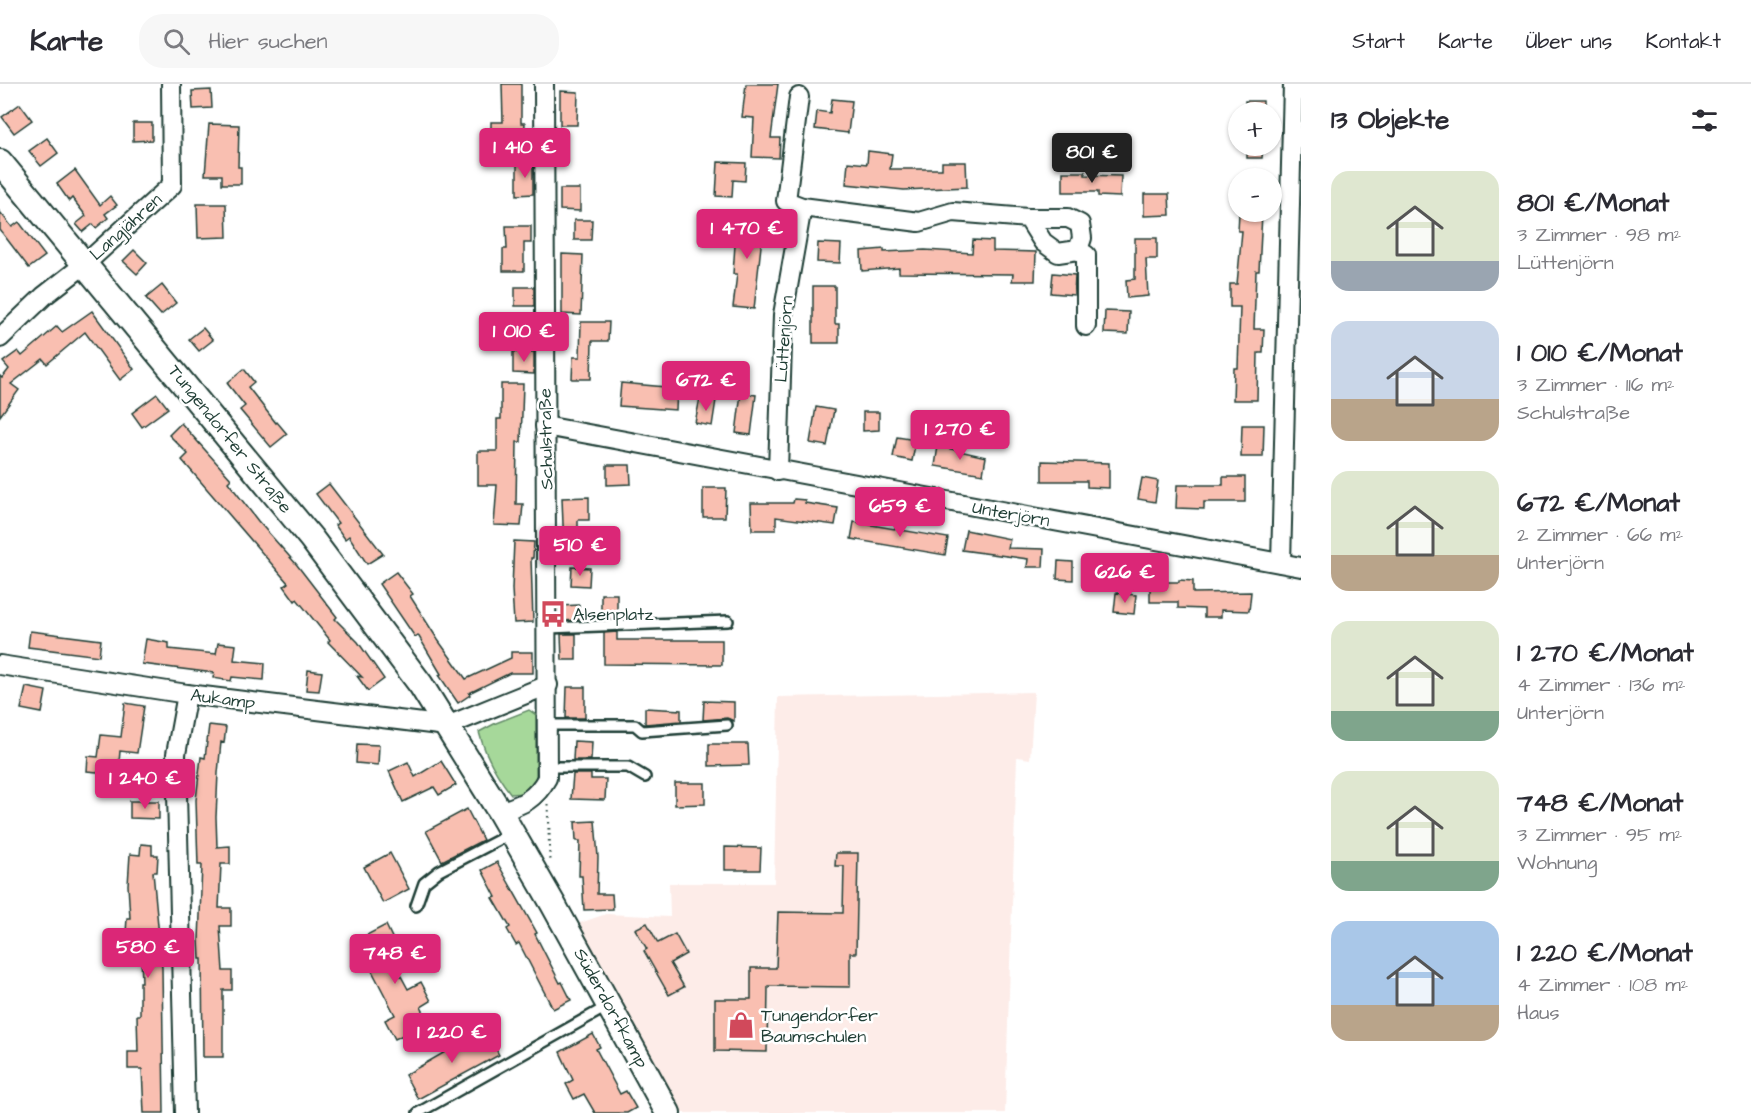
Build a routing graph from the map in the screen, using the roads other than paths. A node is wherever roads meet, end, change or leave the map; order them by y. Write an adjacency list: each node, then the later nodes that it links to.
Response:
1 (171, 84): 9 (street, Langjähren)
2 (544, 84): 12 (street, Schulstraße)
3 (1293, 84): 14 (street)
4 (799, 97): 6 (street)
5 (0, 162): 9 (main road, Tungendorfer Straße)
6 (802, 207): 7 (street); 13 (street, Lüttenjörn)
7 (1028, 218): 8 (street); 8 (street)
8 (1078, 250): 10 (street)
9 (85, 264): 11 (street, Langjähren); 23 (main road, Tungendorfer Straße)
10 (1086, 326)
11 (0, 339)
12 (545, 426): 13 (street, Unterjörn); 17 (street, Schulstraße)
13 (778, 471): 14 (street, Unterjörn)
14 (1281, 563): 15 (street, Unterjörn)
15 (1301, 567)
16 (728, 621): 17 (lane)
17 (548, 628): 19 (street, Schulstraße)
18 (0, 665): 20 (street, Aukamp)
19 (548, 685): 21 (street); 23 (street)
20 (187, 694): 23 (street, Aukamp); 30 (street)
21 (548, 725): 22 (lane); 24 (street)
22 (727, 725)
23 (447, 726): 26 (main road)
24 (548, 772): 25 (lane); 26 (street)
25 (645, 777)
26 (500, 812): 27 (main road)
27 (512, 833): 28 (lane); 29 (main road, Süderdorfkamp)
28 (416, 906)
29 (610, 1005): 31 (lane); 32 (main road, Süderdorfkamp)
30 (185, 1113)
31 (418, 1113)
32 (668, 1113)

